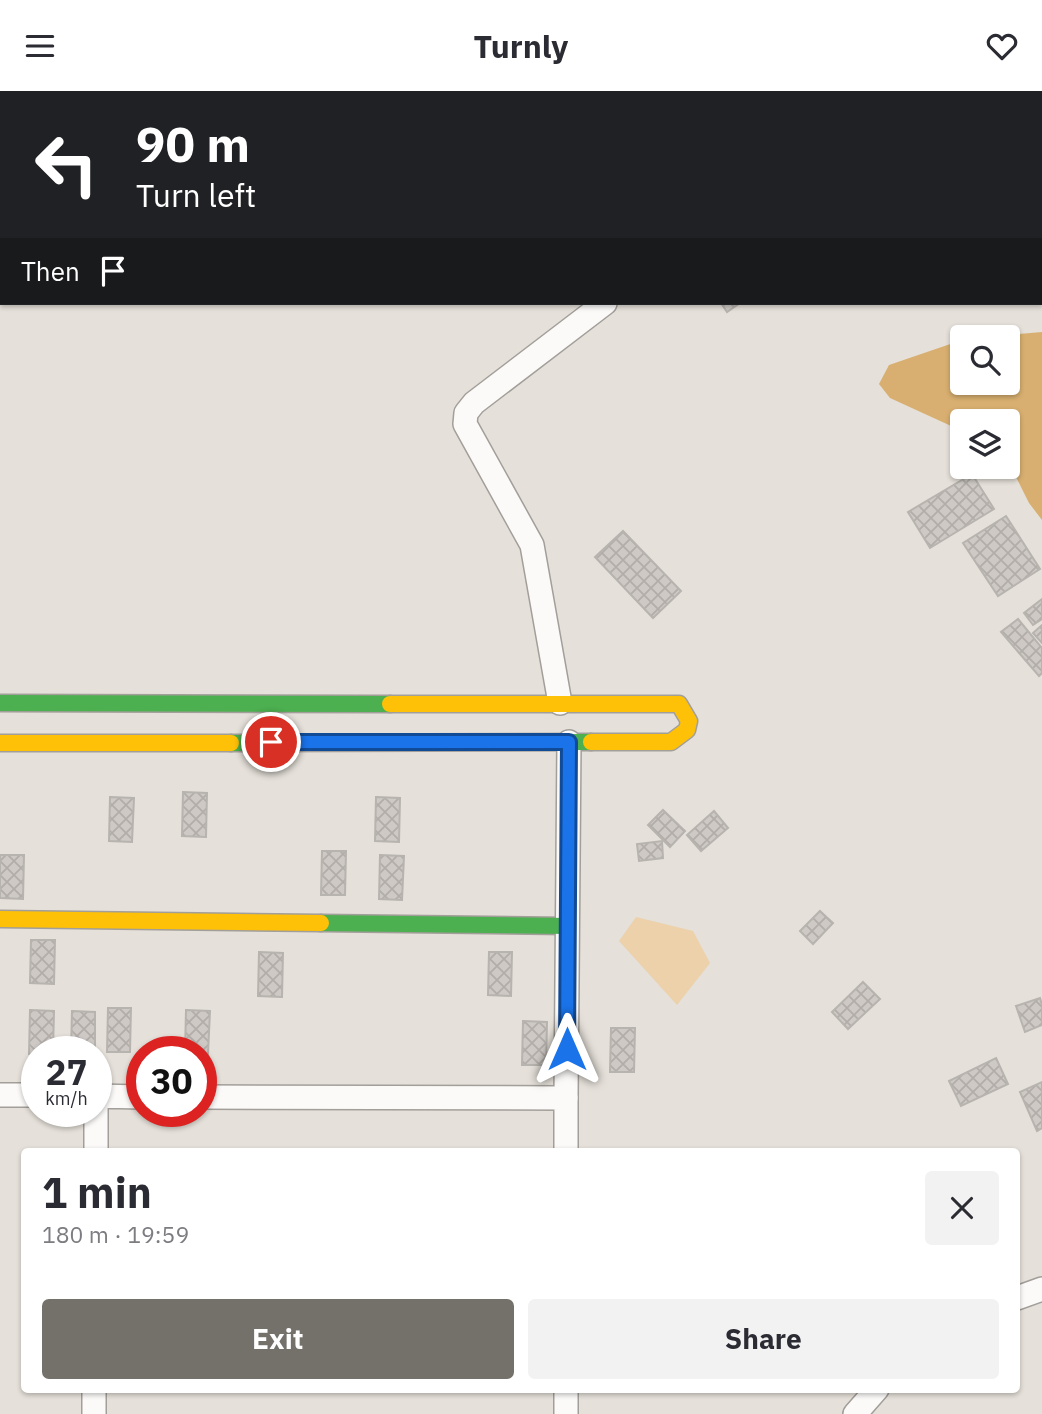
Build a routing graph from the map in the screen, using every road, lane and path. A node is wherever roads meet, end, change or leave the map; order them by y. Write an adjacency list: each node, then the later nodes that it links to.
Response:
1 (602, 305): 3 (street)
2 (0, 702): 3 (street)
3 (560, 703): 4 (street)
4 (569, 742): 5 (street); 7 (street)
5 (0, 743)
6 (0, 919): 7 (street)
7 (567, 926): 11 (street)
8 (0, 1095): 9 (street)
9 (21, 1095)
10 (217, 1097): 11 (street)
11 (566, 1098): 14 (street)
12 (96, 1127): 13 (street)
13 (96, 1148)
14 (566, 1148)
15 (1042, 1289): 16 (street)
16 (1020, 1297)
17 (94, 1393): 20 (street)
18 (566, 1393): 21 (street)
19 (873, 1393): 22 (street)
20 (94, 1414)
21 (566, 1414)
22 (855, 1414)

